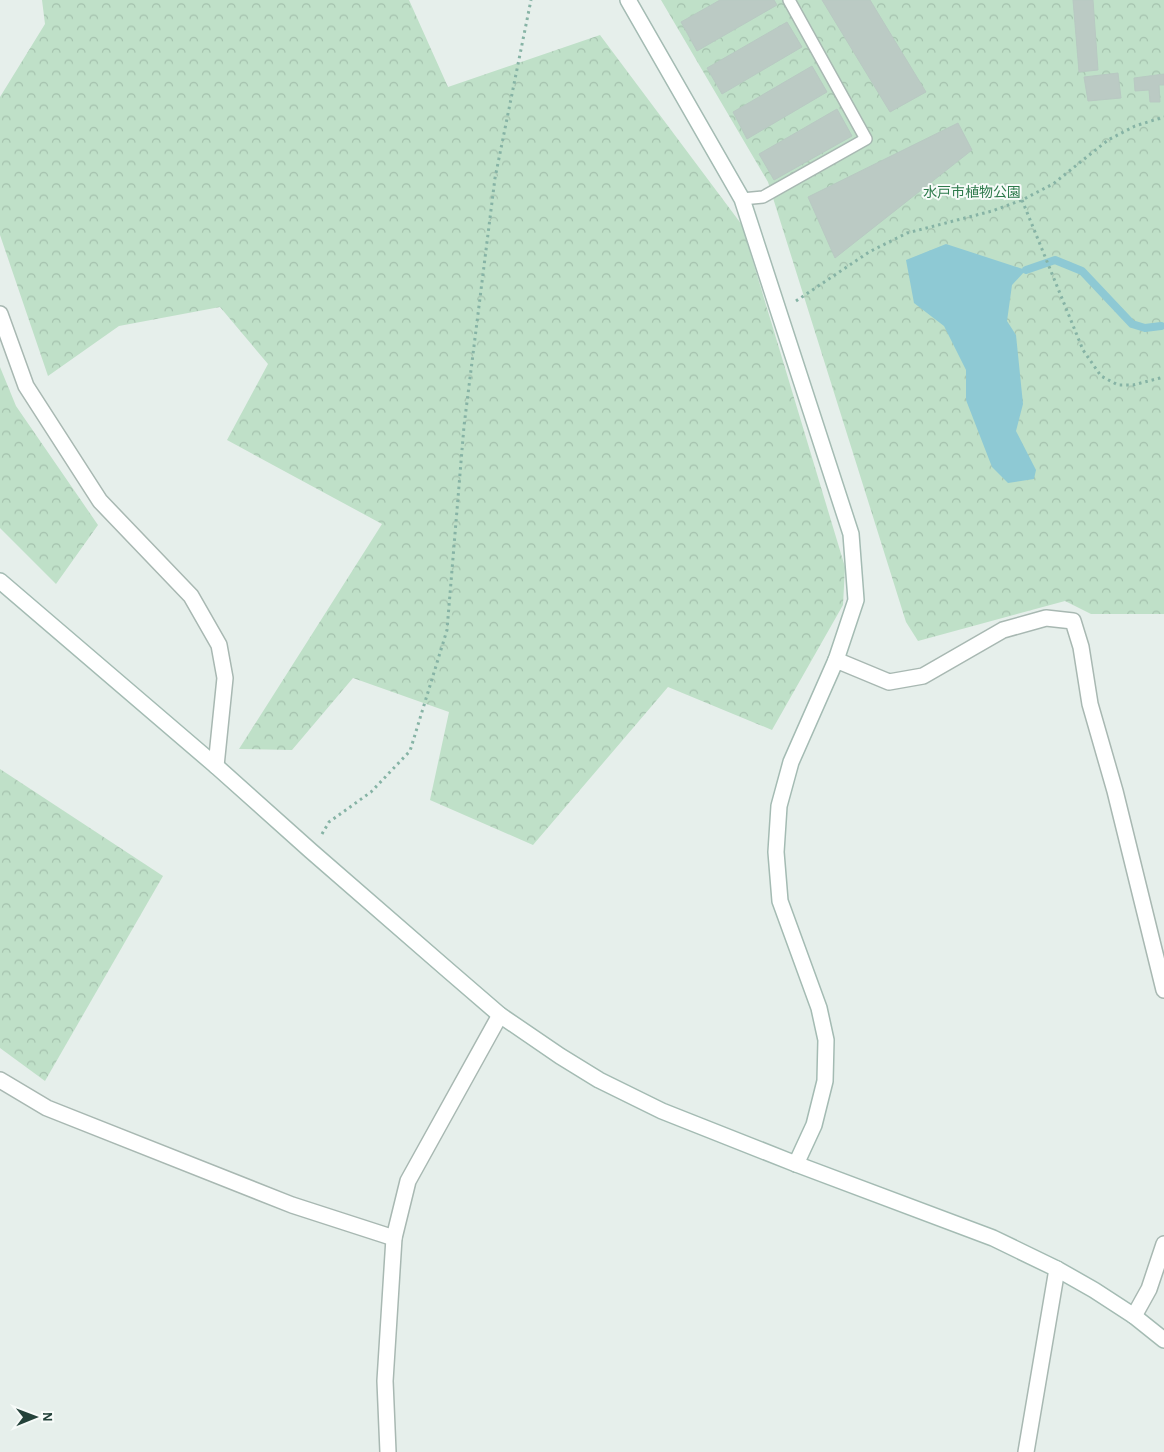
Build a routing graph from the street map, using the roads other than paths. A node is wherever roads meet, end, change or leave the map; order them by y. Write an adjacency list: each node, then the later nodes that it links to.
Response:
1 (628, 0): 3 (street)
2 (789, 0): 3 (lane)
3 (742, 199): 6 (street)
4 (0, 314): 7 (street)
5 (0, 581): 7 (street)
6 (836, 660): 8 (street); 11 (street)
7 (216, 766): 9 (street)
8 (1164, 990)
9 (500, 1015): 11 (street); 12 (street)
10 (0, 1080): 12 (street)
11 (796, 1164): 14 (street)
12 (394, 1238): 17 (street)
13 (1164, 1244): 15 (street)
14 (1057, 1269): 15 (street); 18 (street)
15 (1134, 1316): 16 (street)
16 (1164, 1340)
17 (388, 1452)
18 (1026, 1452)

